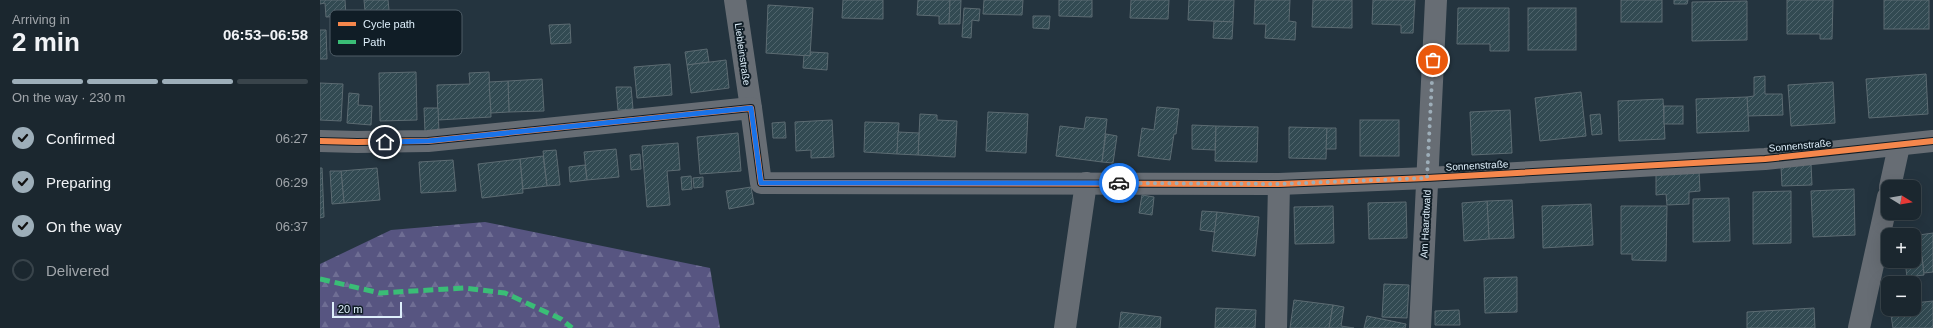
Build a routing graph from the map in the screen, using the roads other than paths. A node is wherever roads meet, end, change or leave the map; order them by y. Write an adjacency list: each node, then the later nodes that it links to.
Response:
1 (736, 0): 3 (street, Liebleinstraße)
2 (1436, 0): 7 (street, Am Haardtwald)
3 (751, 108): 4 (street); 9 (street, Sonnenstraße)
4 (320, 141)
5 (1933, 141): 6 (street, Sonnenstraße)
6 (1899, 146): 7 (street, Sonnenstraße); 8 (street)
7 (1427, 178): 10 (street, Sonnenstraße); 14 (street, Am Haardtwald)
8 (1892, 180)
9 (1086, 182): 10 (street, Sonnenstraße); 12 (street)
10 (1279, 184): 13 (street)
11 (1883, 220): 15 (street)
12 (1066, 328)
13 (1276, 328)
14 (1420, 328)
15 (1859, 328)

